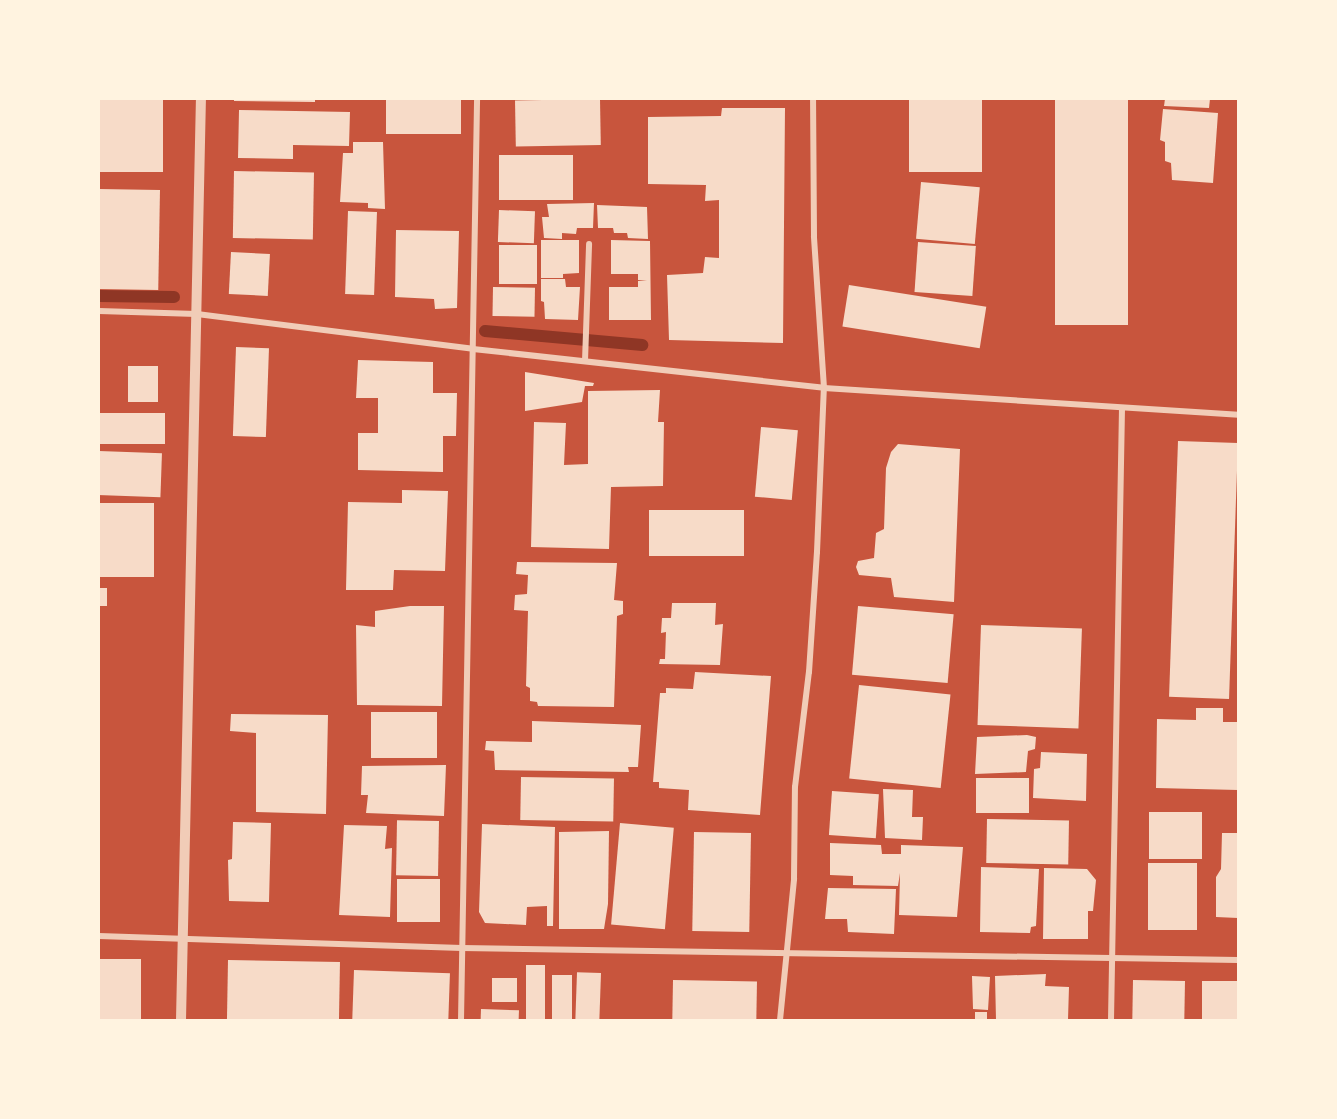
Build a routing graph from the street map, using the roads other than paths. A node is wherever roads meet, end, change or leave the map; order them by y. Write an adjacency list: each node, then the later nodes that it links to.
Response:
1 (201, 99): 6 (street)
2 (477, 99): 7 (street)
3 (813, 99): 9 (street)
4 (588, 244): 8 (street)
5 (99, 311): 6 (street)
6 (197, 314): 7 (street); 13 (street)
7 (472, 349): 8 (street); 14 (street)
8 (585, 360): 9 (street)
9 (824, 388): 10 (street); 15 (street)
10 (1122, 408): 11 (street); 16 (street)
11 (1238, 415)
12 (99, 936): 13 (street)
13 (184, 937): 14 (street); 18 (street)
14 (462, 948): 15 (street); 19 (street)
15 (786, 953): 16 (street); 20 (street)
16 (1112, 958): 17 (street); 21 (street)
17 (1238, 960)
18 (181, 1020)
19 (461, 1020)
20 (780, 1020)
21 (1111, 1020)

